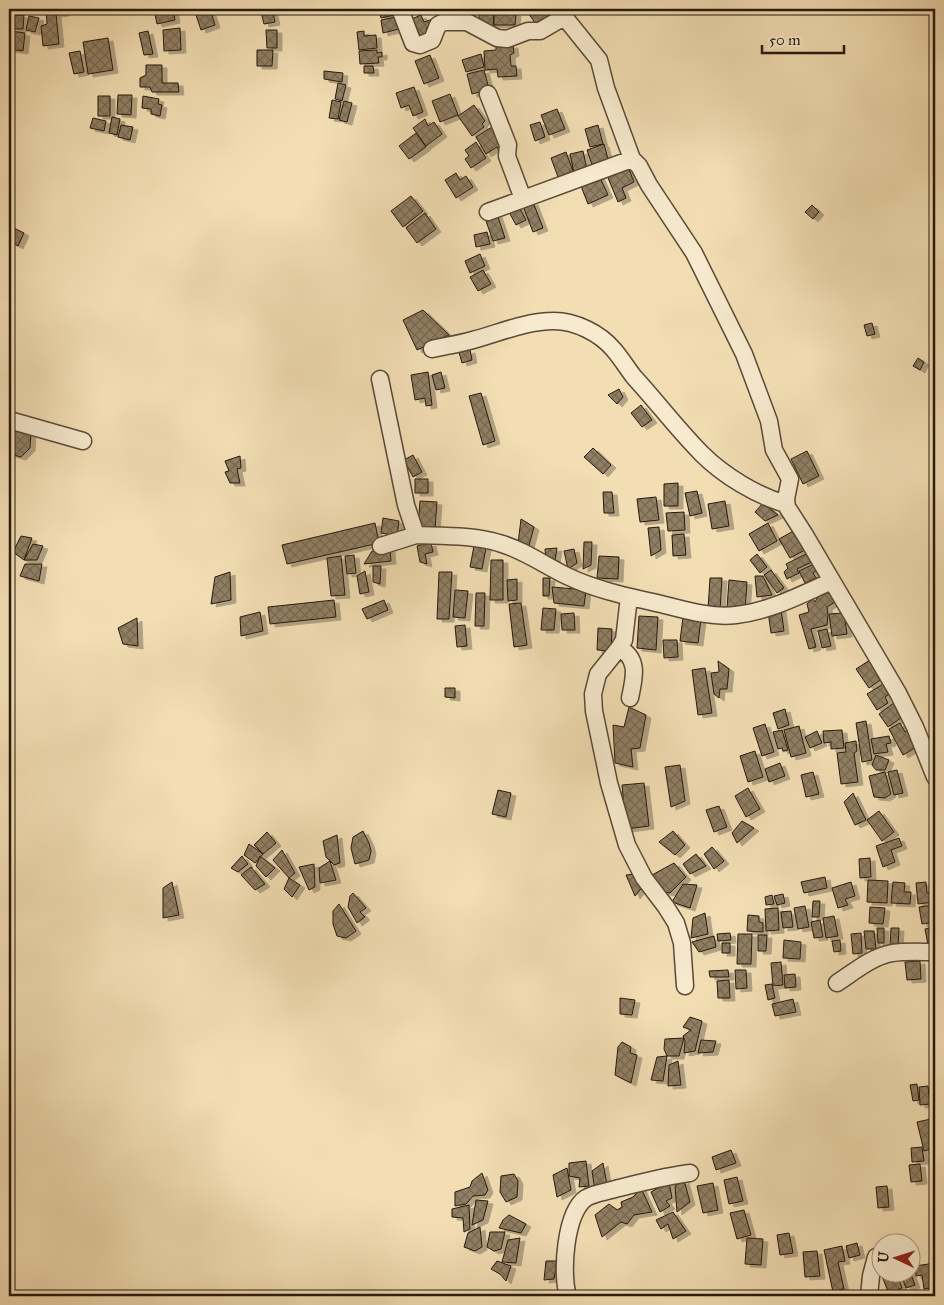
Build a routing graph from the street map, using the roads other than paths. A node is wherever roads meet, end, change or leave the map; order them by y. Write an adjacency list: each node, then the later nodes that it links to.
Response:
1 (400, 9): 2 (street)
2 (561, 13): 4 (street)
3 (488, 94): 5 (street)
4 (632, 159): 5 (street); 11 (street)
5 (523, 199): 6 (street)
6 (488, 212)
7 (432, 349): 11 (street)
8 (380, 379): 12 (street)
9 (9, 420): 10 (street)
10 (84, 440)
11 (786, 504): 14 (street)
12 (416, 535): 13 (street); 15 (street)
13 (381, 546)
14 (832, 581): 15 (street); 18 (street)
15 (629, 597): 16 (street)
16 (619, 648): 17 (street); 21 (street)
17 (630, 698)
18 (935, 777)
19 (935, 952): 20 (street)
20 (837, 984)
21 (685, 986)
22 (690, 1173): 24 (street)
23 (872, 1272): 25 (street)
24 (568, 1296)
25 (869, 1296)

